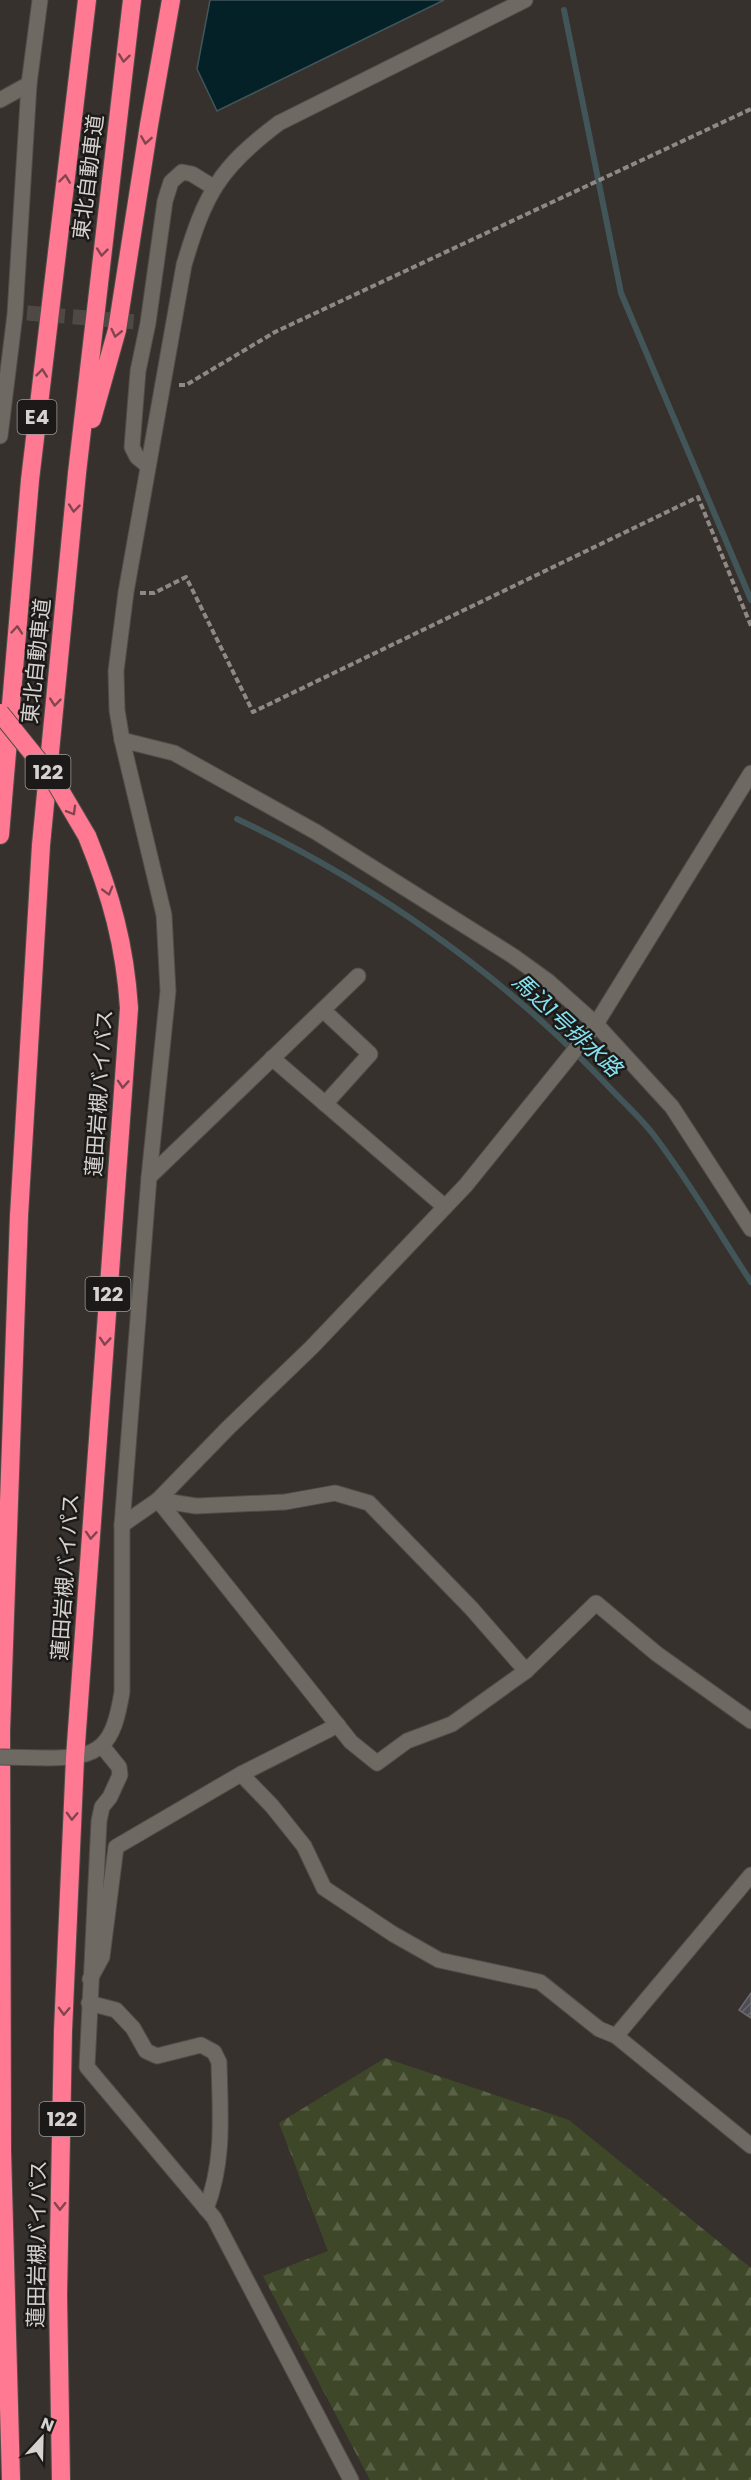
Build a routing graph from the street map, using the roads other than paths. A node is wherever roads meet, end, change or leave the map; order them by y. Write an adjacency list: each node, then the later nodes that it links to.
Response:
1 (40, 0): 6 (street)
2 (87, 0): 15 (highway, 東北自動車道 / E4, one-way to 2)
3 (132, 0): 11 (highway, 東北自動車道 / E4, one-way to 11)
4 (171, 0): 11 (highway, one-way to 11)
5 (525, 0): 8 (street)
6 (29, 84): 7 (street); 9 (street)
7 (0, 100)
8 (213, 187): 10 (street); 10 (street)
9 (0, 436)
10 (148, 466): 13 (street)
11 (77, 473): 39 (highway, 東北自動車道 / E4, one-way to 39)
12 (0, 713): 31 (highway, 蓮田岩槻バイパス / 122, one-way to 31, bridge)
13 (122, 740): 18 (street); 21 (street)
14 (751, 773): 18 (street)
15 (0, 835)
16 (358, 976): 17 (street)
17 (323, 1010): 19 (street); 20 (street)
18 (596, 1024): 22 (street); 23 (street)
19 (272, 1058): 20 (street); 21 (street)
20 (326, 1104): 22 (street)
21 (149, 1176): 25 (street)
22 (445, 1207): 24 (street)
23 (751, 1229)
24 (158, 1500): 25 (street); 26 (street); 28 (street)
25 (122, 1525): 29 (street)
26 (526, 1671): 27 (street); 28 (street)
27 (751, 1721)
28 (339, 1725): 32 (street)
29 (102, 1746): 31 (street); 34 (street)
30 (0, 1757): 31 (street, bridge)
31 (75, 1758): 40 (highway, 蓮田岩槻バイパス / 122, one-way to 40)
32 (241, 1774): 34 (street); 36 (street)
33 (751, 1875): 36 (street)
34 (90, 1979): 35 (street)
35 (89, 2003): 38 (street); 38 (street)
36 (616, 2036): 37 (street)
37 (751, 2146)
38 (206, 2209): 41 (street)
39 (11, 2480)
40 (61, 2480)
41 (351, 2480)

